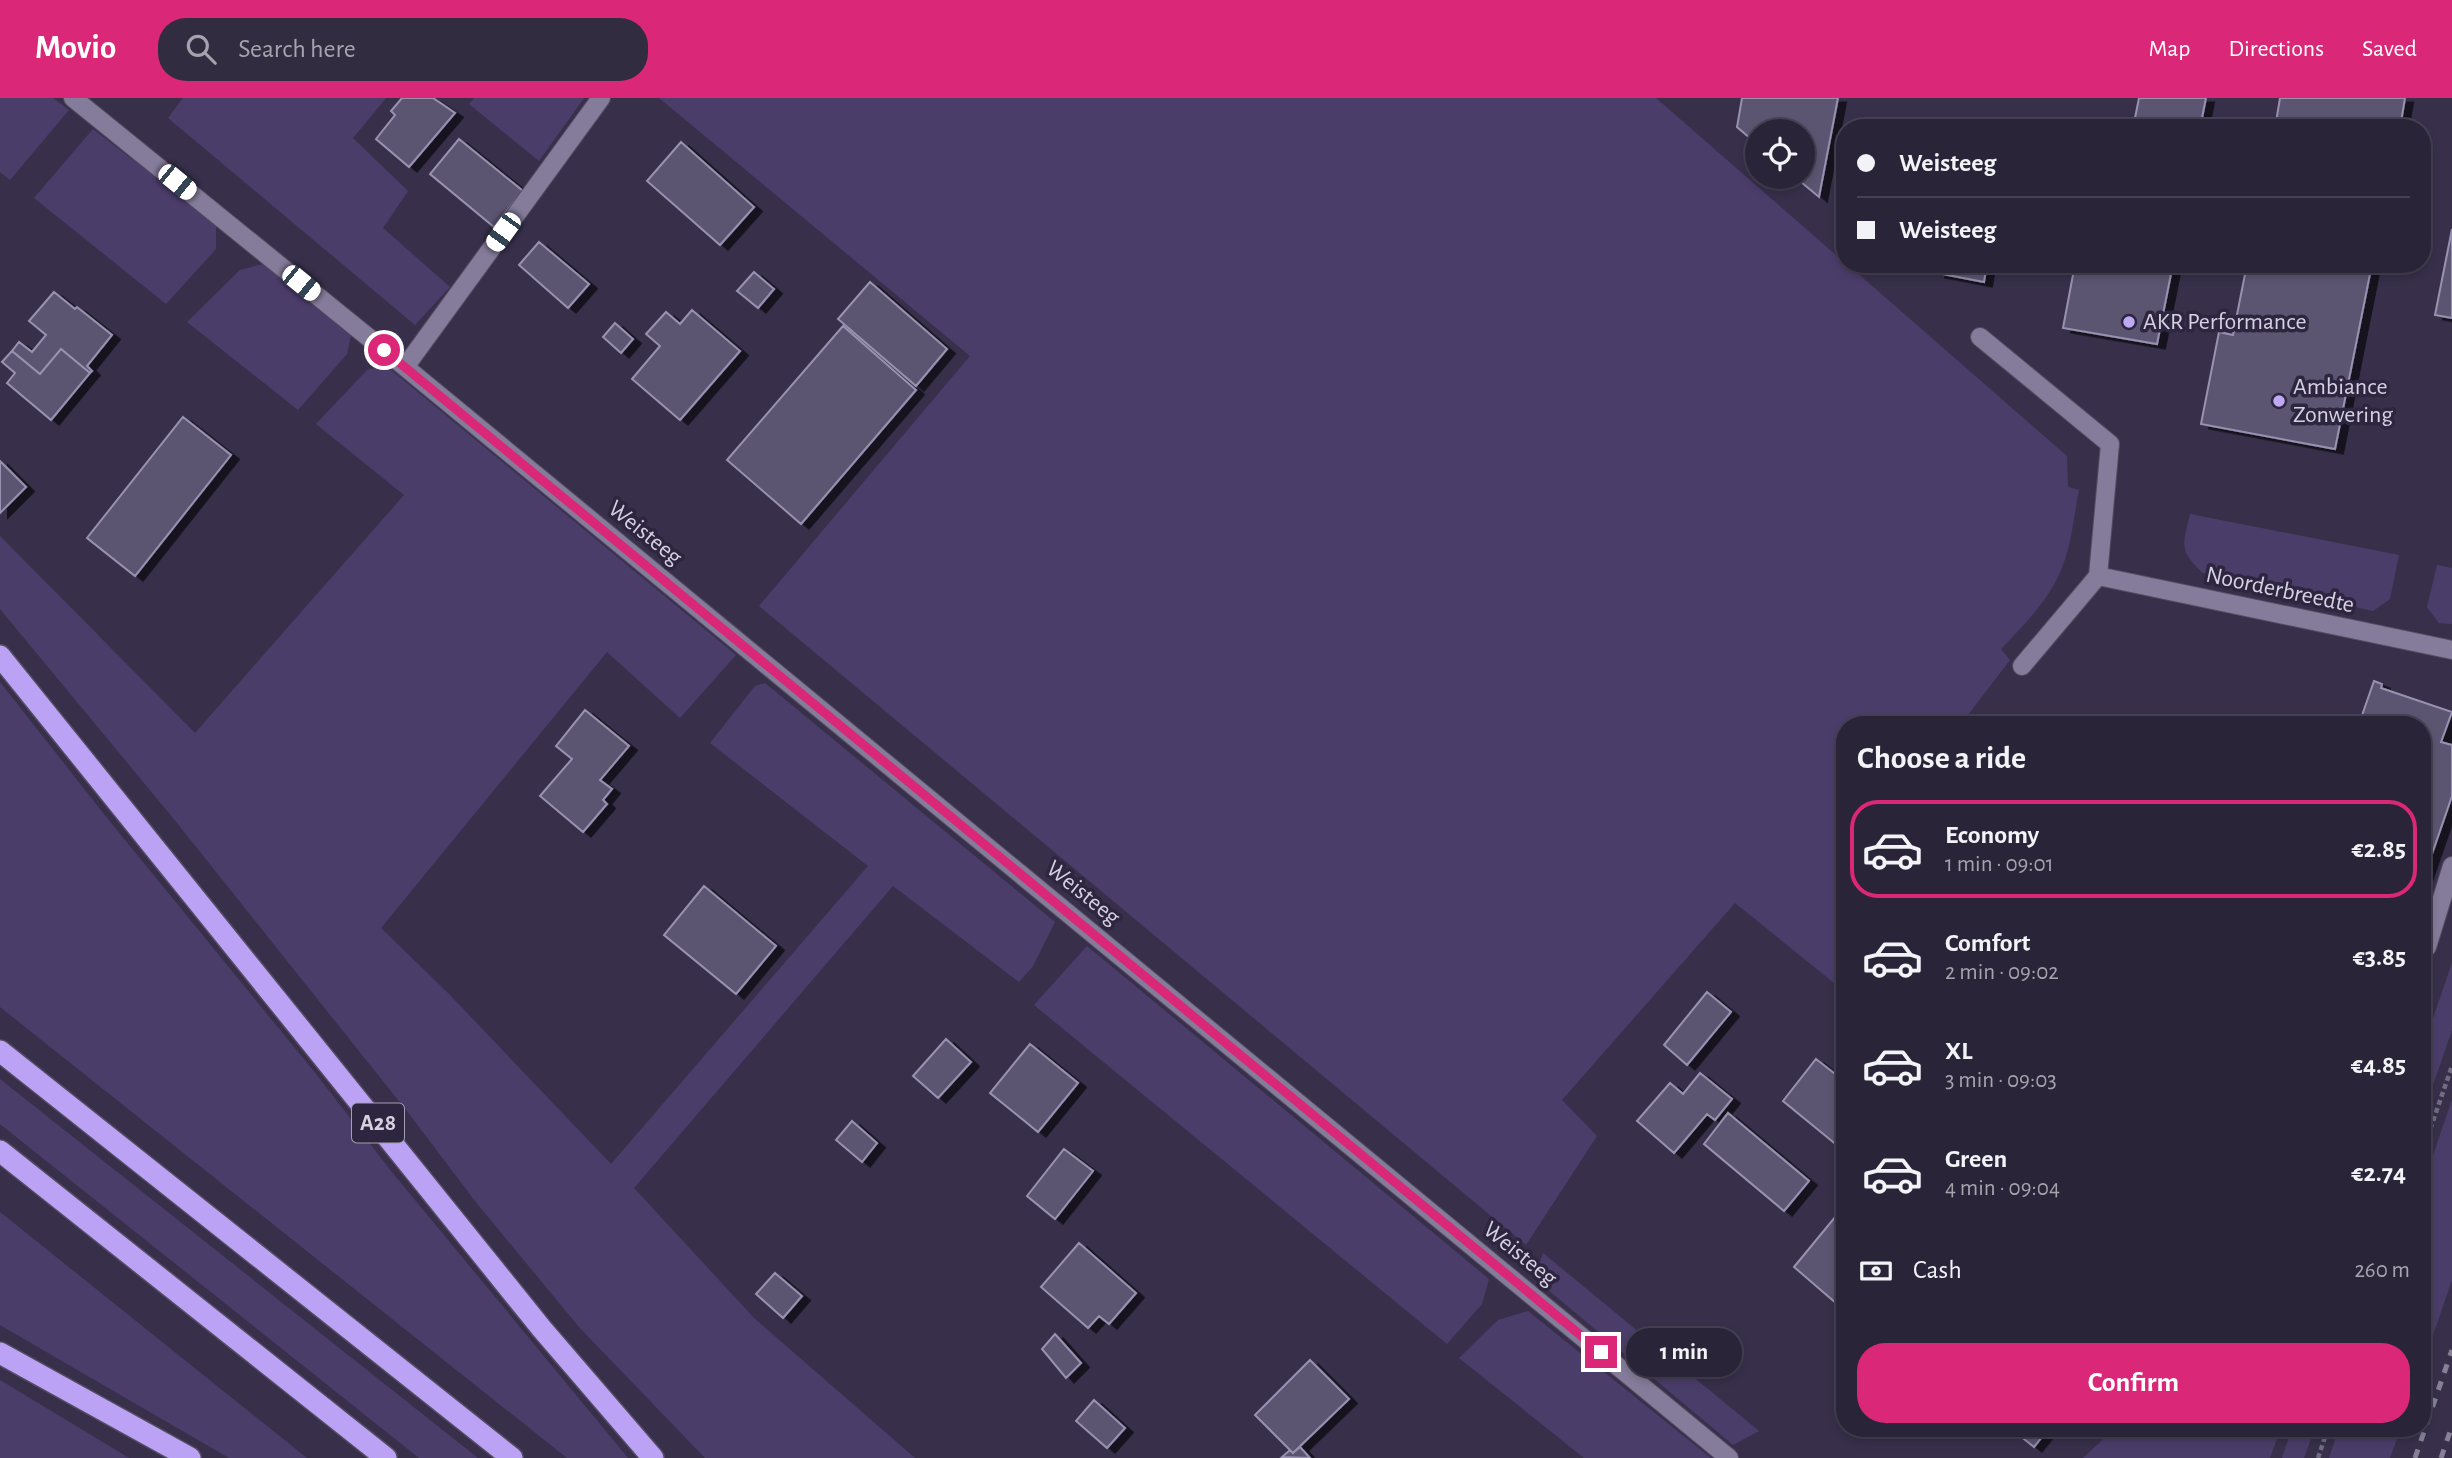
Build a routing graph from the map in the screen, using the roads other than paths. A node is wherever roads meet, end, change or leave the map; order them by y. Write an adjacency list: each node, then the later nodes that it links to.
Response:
1 (73, 98): 4 (street, Weisteeg)
2 (601, 98): 4 (street)
3 (1980, 337): 5 (street)
4 (405, 367): 18 (street, Weisteeg)
5 (2098, 576): 6 (street, Noorderbreedte); 8 (street)
6 (2452, 650)
7 (0, 656): 17 (highway, A28)
8 (2022, 666)
9 (2452, 866): 10 (street)
10 (2431, 934)
11 (0, 1051): 16 (highway)
12 (0, 1151): 15 (highway)
13 (0, 1353): 14 (highway)
14 (190, 1458)
15 (386, 1458)
16 (512, 1458)
17 (653, 1458)
18 (1729, 1458)

